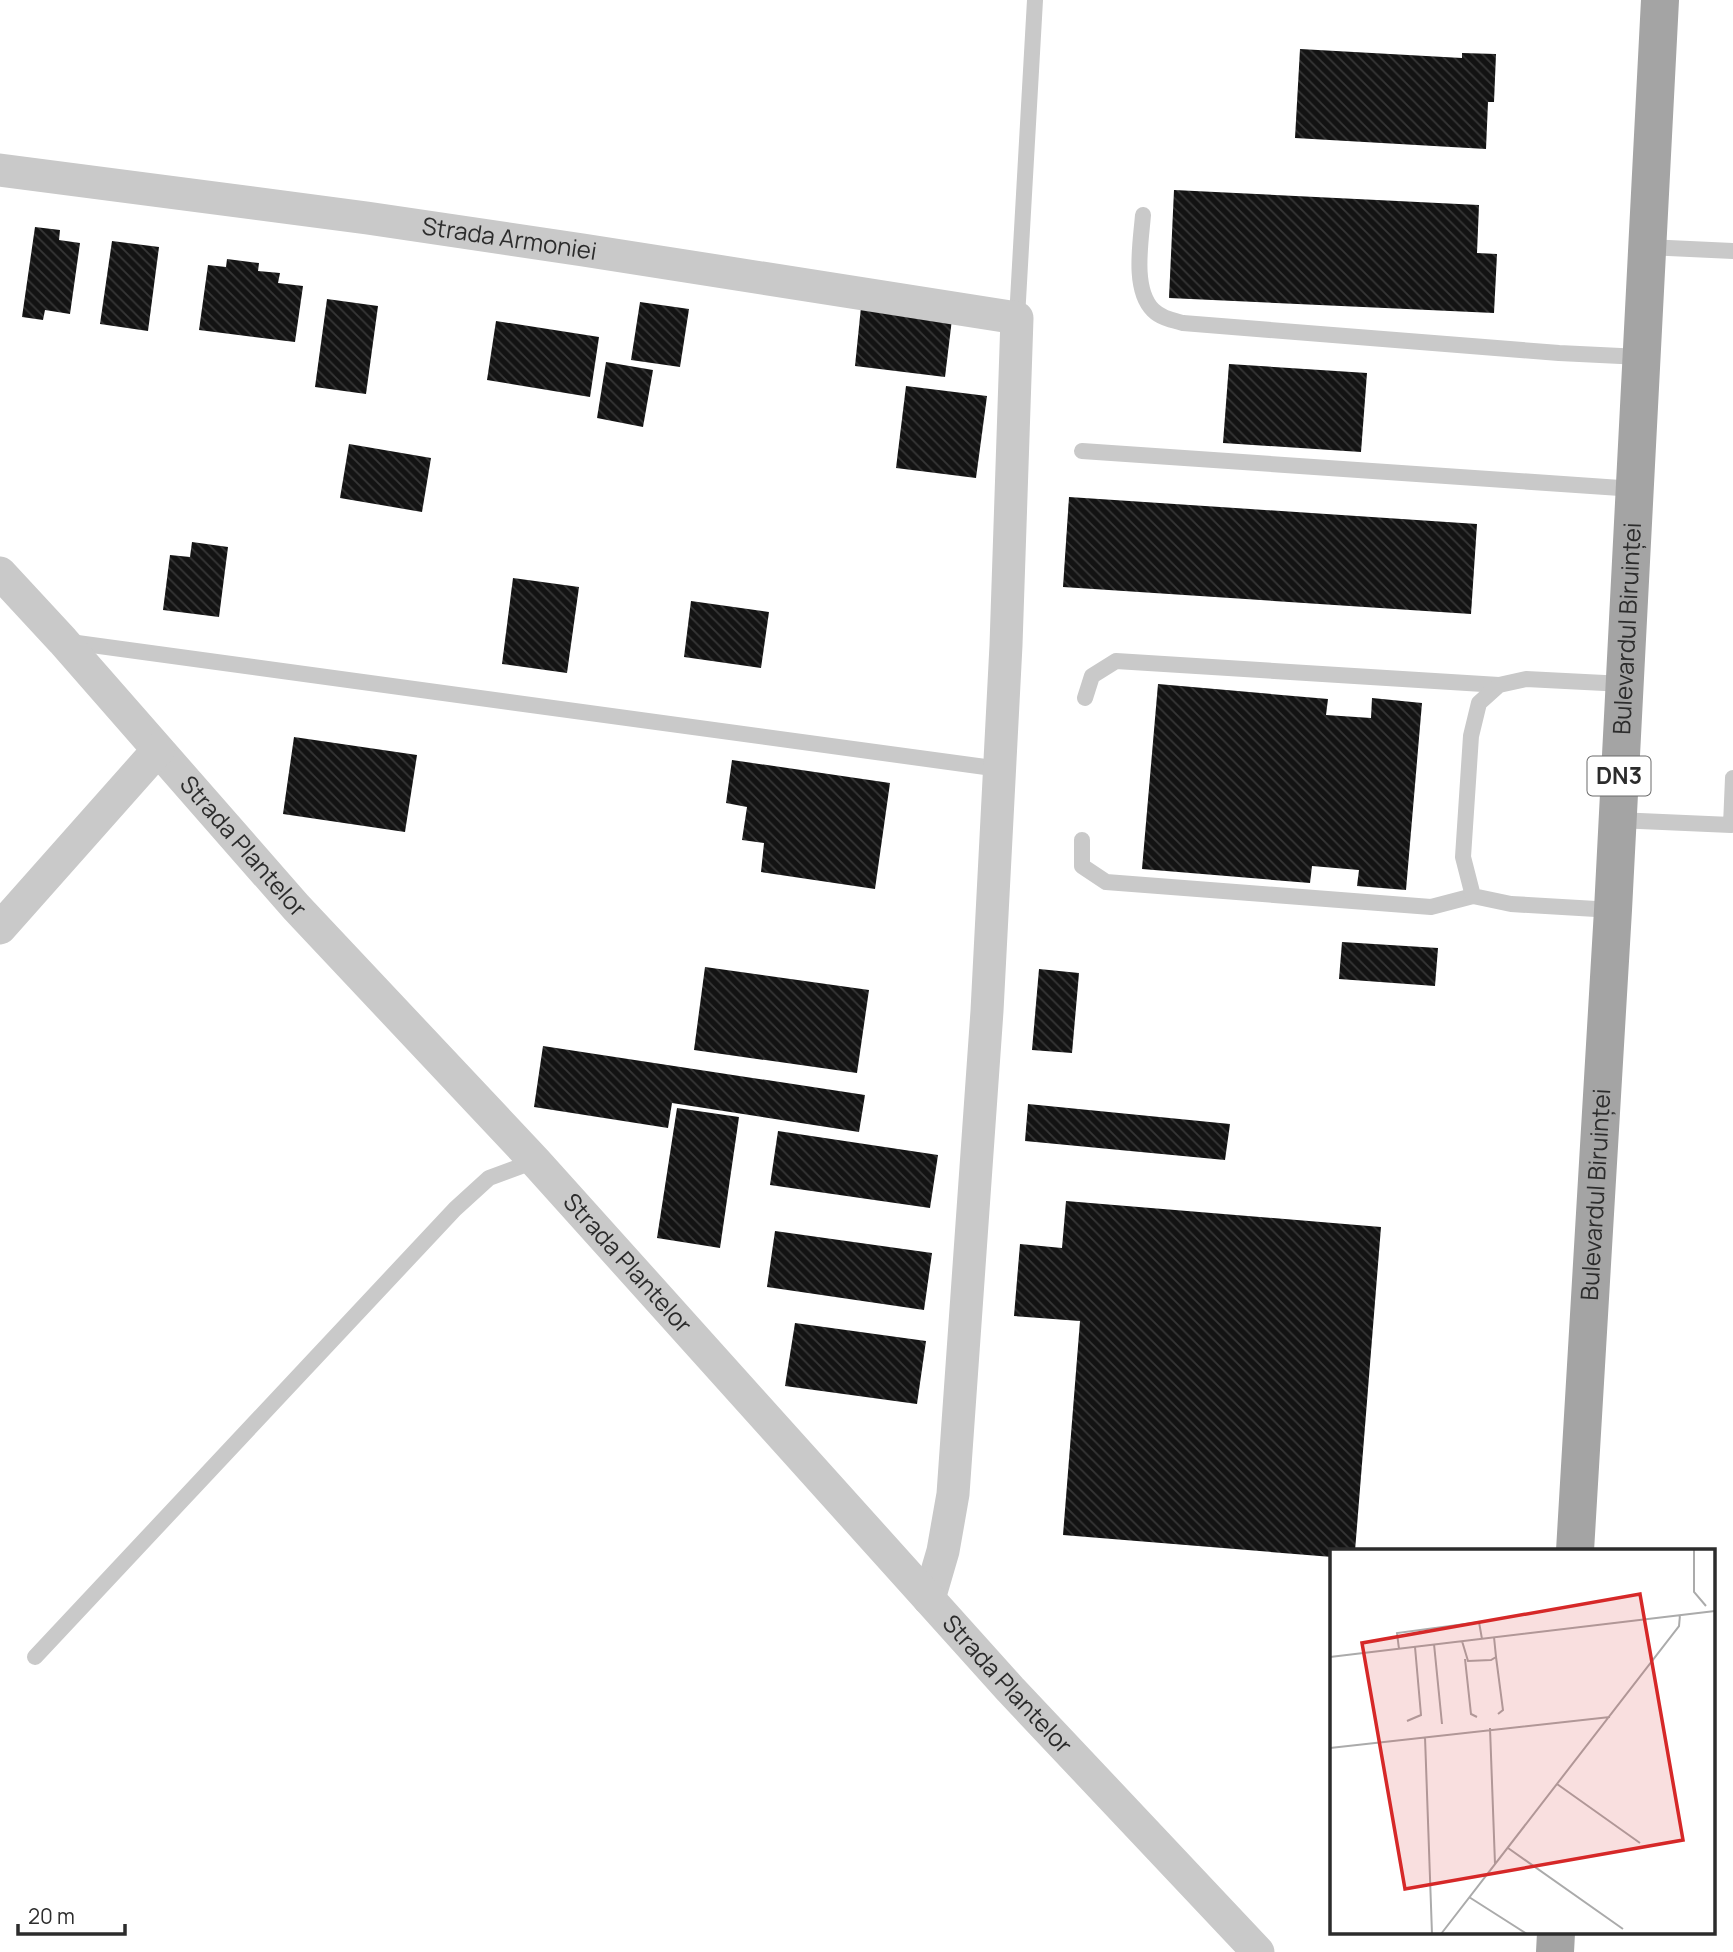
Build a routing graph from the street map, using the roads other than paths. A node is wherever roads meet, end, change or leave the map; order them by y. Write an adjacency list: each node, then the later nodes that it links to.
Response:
1 (1035, 0): 7 (lane)
2 (1660, 0): 5 (main road, Bulevardul Biruinței / DN3)
3 (0, 170): 7 (street, Strada Armoniei)
4 (1143, 215): 8 (lane)
5 (1647, 247): 6 (lane); 8 (main road, Bulevardul Biruinței / DN3)
6 (1733, 251)
7 (1017, 318): 17 (street)
8 (1641, 357): 10 (main road, Bulevardul Biruinței / DN3)
9 (1082, 452): 10 (lane)
10 (1635, 489): 13 (main road, Bulevardul Biruinței / DN3)
11 (0, 573): 12 (street, Strada Plantelor)
12 (63, 641): 16 (street, Strada Plantelor); 17 (lane)
13 (1625, 684): 14 (lane); 19 (main road, Bulevardul Biruinței / DN3)
14 (1499, 685): 15 (lane); 21 (lane)
15 (1085, 698)
16 (158, 750): 23 (street); 24 (street, Strada Plantelor)
17 (1000, 769): 26 (street)
18 (1733, 779): 19 (lane)
19 (1617, 820): 22 (main road, Bulevardul Biruinței / DN3)
20 (1082, 840): 21 (lane)
21 (1473, 896): 22 (lane)
22 (1613, 910): 25 (main road, Bulevardul Biruinței / DN3)
23 (0, 928)
24 (535, 1161): 26 (street, Strada Plantelor); 27 (lane)
25 (1575, 1549)
26 (929, 1599): 29 (street, Strada Plantelor)
27 (35, 1657)
28 (1556, 1934): 30 (main road)
29 (1258, 1952)
30 (1555, 1952)

